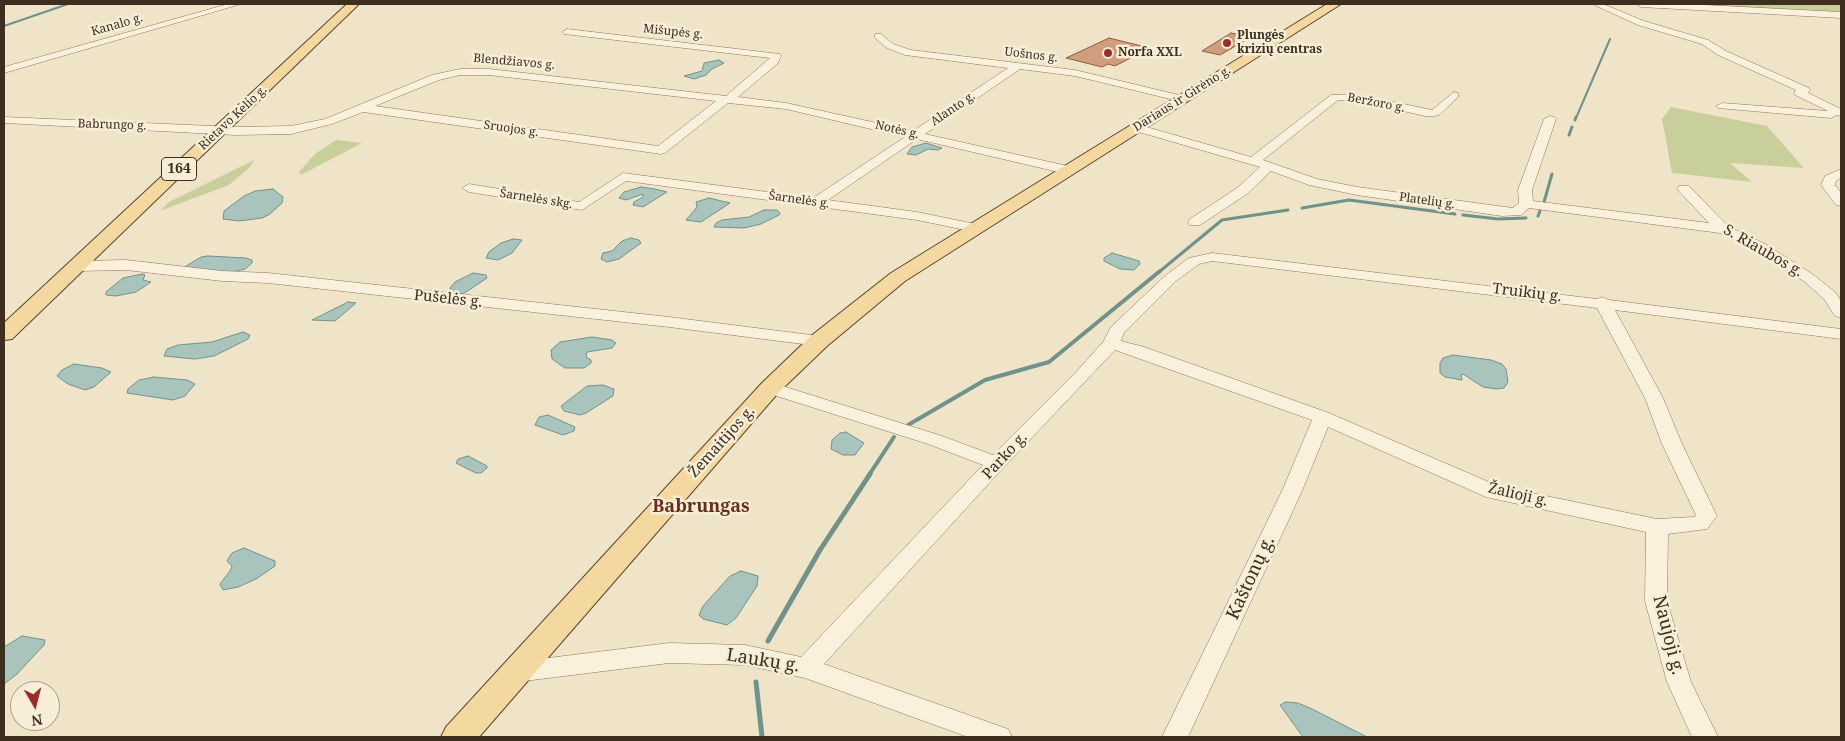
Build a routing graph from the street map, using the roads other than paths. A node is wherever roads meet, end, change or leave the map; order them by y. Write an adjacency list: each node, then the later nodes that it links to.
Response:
1 (237, 4): 10 (street, Kanalo g.)
2 (353, 4): 20 (main road, Rietavo Kelio g. / 164)
3 (1336, 4): 13 (main road, Dariaus ir Girėno g.)
4 (1596, 4): 16 (street)
5 (1641, 4): 6 (street)
6 (1841, 15)
7 (567, 32): 12 (street, Mišupės g.)
8 (878, 36): 9 (street, Uošnos g.)
9 (1018, 66): 13 (street, Uošnos g.); 21 (street, Alanto g.)
10 (4, 70)
11 (1454, 95): 22 (street, Beržoro g.)
12 (728, 99): 15 (street, Blendžiavos g.); 15 (street, Sruojos g.); 21 (street, Notės g.)
13 (1183, 99): 19 (main road, Dariaus ir Girėno g.)
14 (1722, 106): 16 (street)
15 (362, 108): 20 (street, Blendžiavos g.)
16 (1841, 114)
17 (1550, 119): 32 (street)
18 (4, 120): 20 (street, Babrungo g.)
19 (1136, 128): 22 (street, Platelių g.); 24 (main road, Dariaus ir Girėno g.)
20 (220, 130): 37 (main road, Rietavo Kelio g. / 164)
21 (915, 134): 24 (street, Notės g.); 31 (street, Alanto g.)
22 (1253, 162): 23 (street, Platelių g.)
23 (1269, 166): 32 (street, Platelių g.); 33 (street)
24 (1067, 170): 29 (main road, Dariaus ir Girėno g.)
25 (1841, 173): 30 (street)
26 (624, 177): 27 (street, Šarnelės skg.); 31 (street, Šarnelės g.)
27 (469, 188)
28 (1684, 188): 35 (street, S. Riaubos g.)
29 (1029, 195): 34 (main road, Žemaitijos g.)
30 (1841, 202)
31 (815, 203): 34 (street, Šarnelės g.)
32 (1526, 204): 35 (street, Platelių g.)
33 (1195, 222)
34 (974, 228): 42 (main road, Žemaitijos g.)
35 (1723, 228): 39 (street, S. Riaubos g.)
36 (1212, 257): 38 (street, Truikių g.); 43 (street, Parko g.)
37 (77, 266): 40 (main road, Rietavo Kelio g. / 164); 42 (street, Pušelės g.)
38 (1602, 302): 41 (street, Truikių g.); 47 (street, Žalioji g.)
39 (1841, 312)
40 (4, 334)
41 (1841, 334)
42 (819, 341): 44 (main road, Žemaitijos g.)
43 (1111, 344): 45 (street, Žalioji g.); 46 (street, Parko g.)
44 (770, 388): 46 (street); 49 (main road, Žemaitijos g.)
45 (1322, 417): 47 (street, Žalioji g.); 52 (street, Kaštonų g.)
46 (996, 463): 48 (street, Parko g.)
47 (1658, 527): 53 (street, Naujoji g.)
48 (806, 668): 49 (street, Laukų g.); 51 (street, Laukų g.)
49 (516, 672): 50 (main road, Žemaitijos g.)
50 (458, 737)
51 (999, 737)
52 (1175, 737)
53 (1705, 737)

